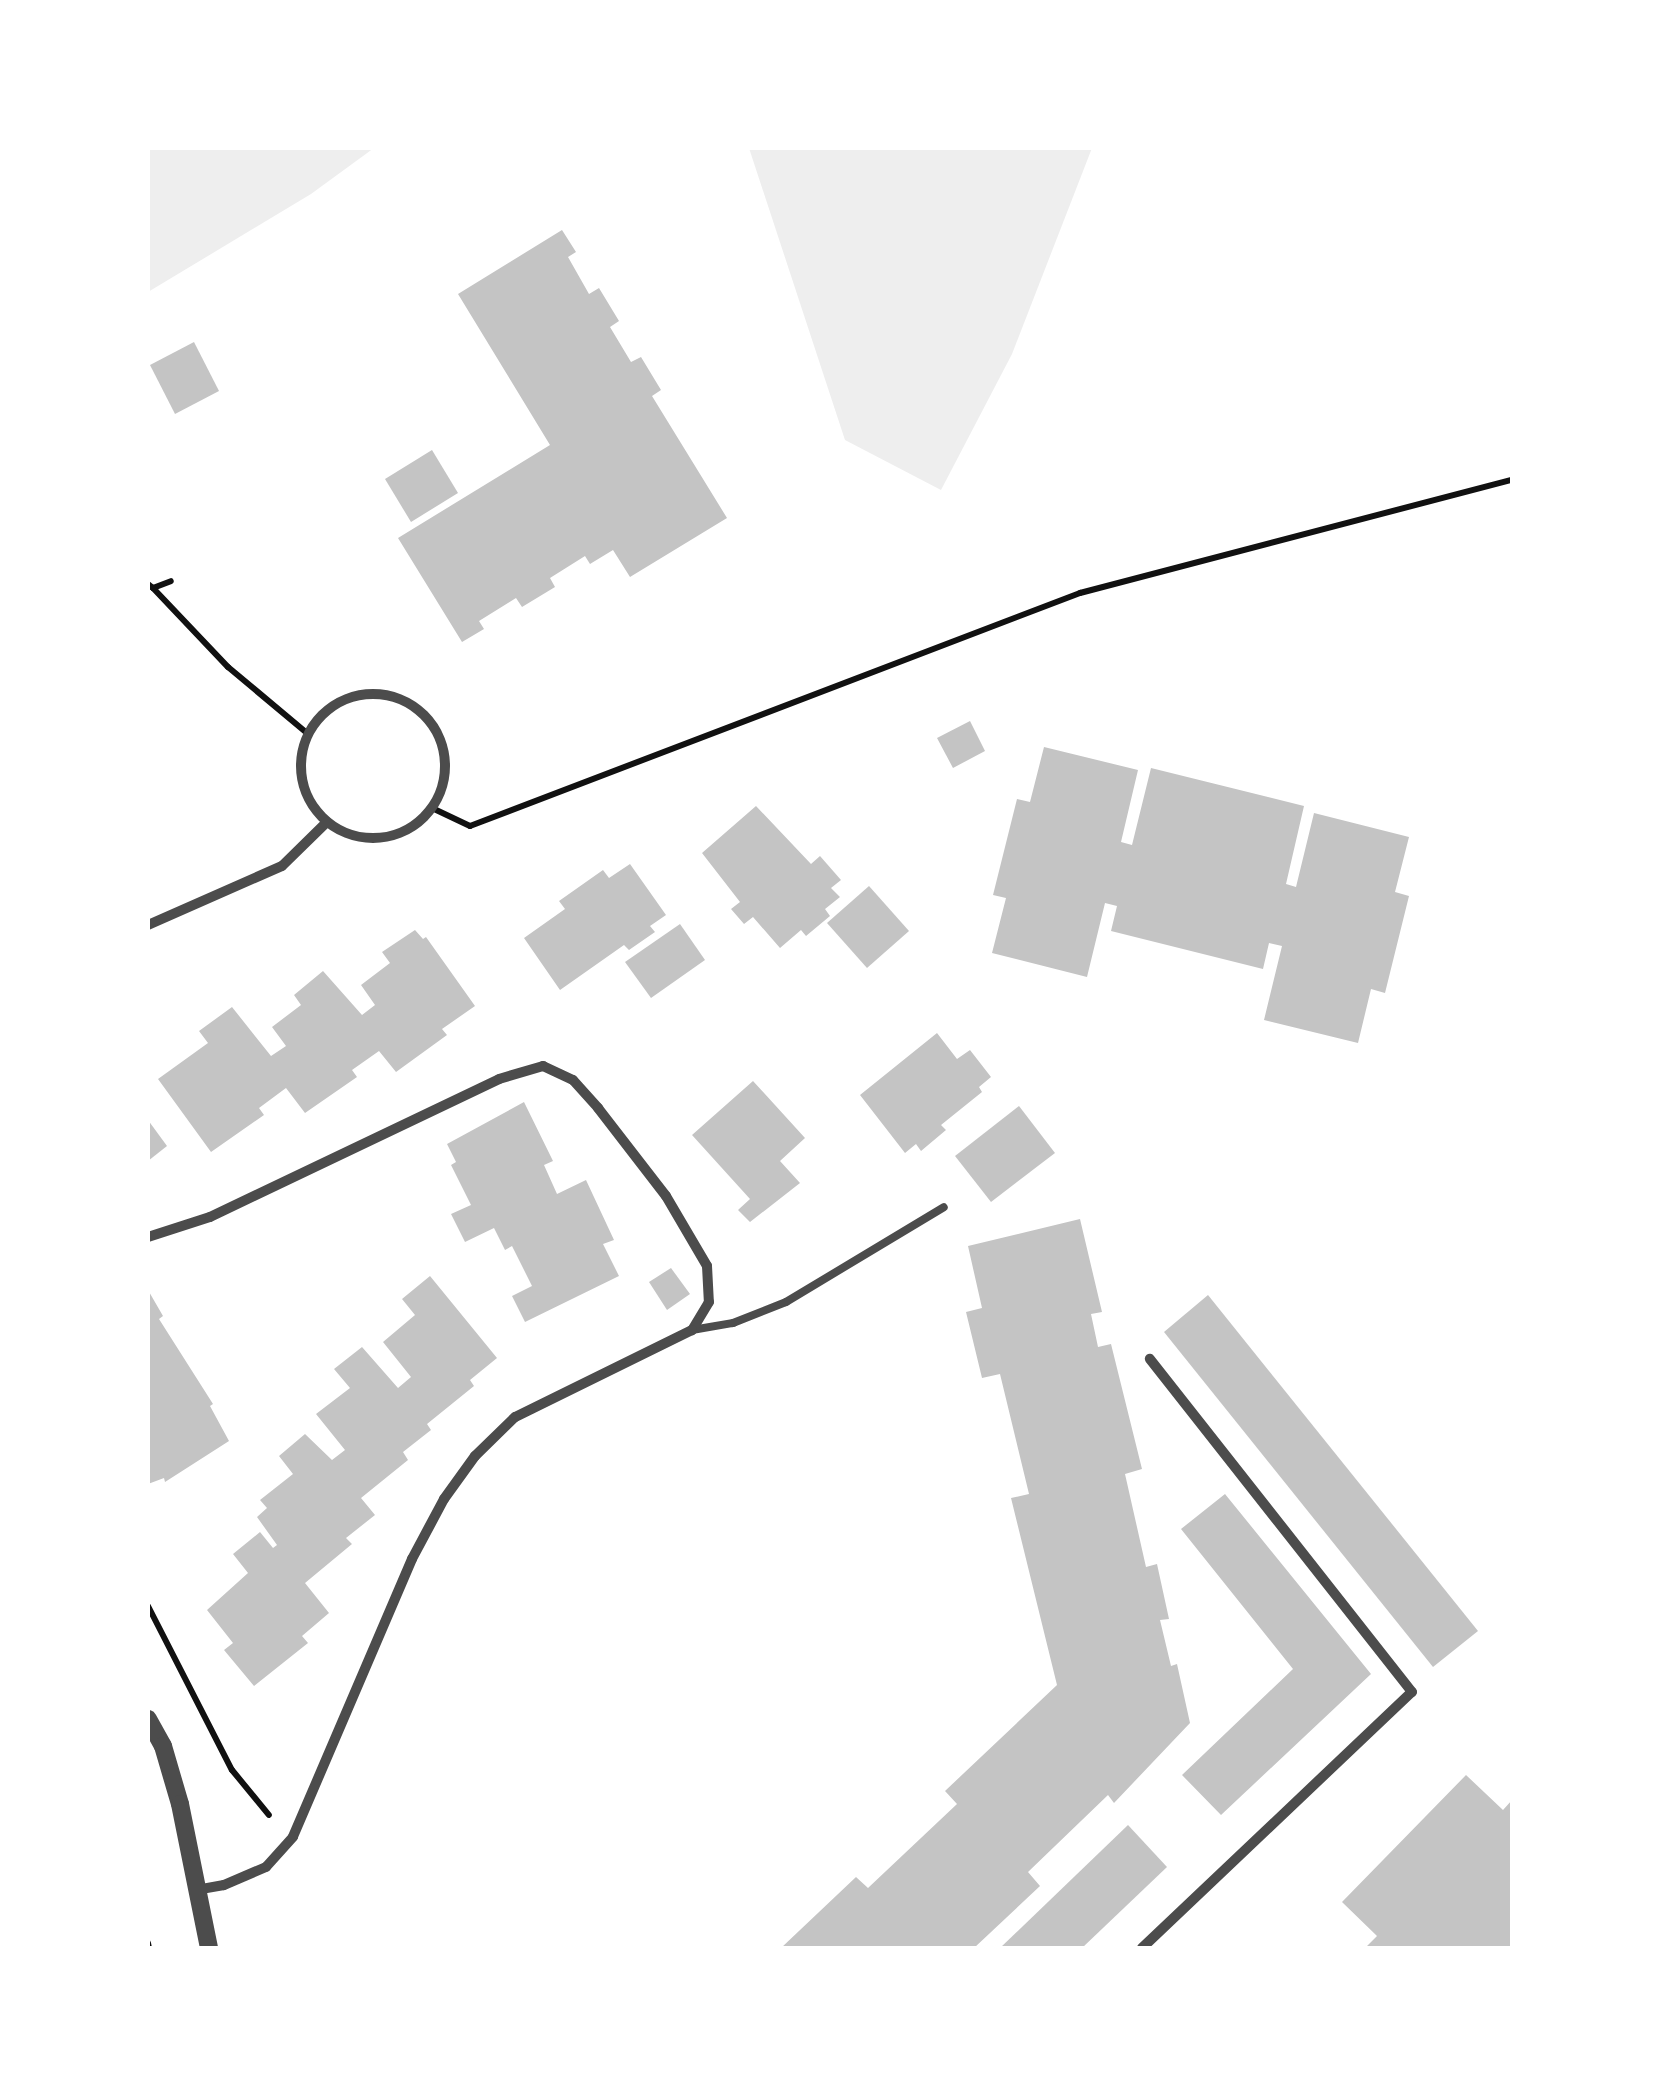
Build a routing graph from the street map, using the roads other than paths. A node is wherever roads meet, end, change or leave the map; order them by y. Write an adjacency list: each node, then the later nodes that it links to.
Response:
1 (327, 822): 1 (street); 2 (street)
2 (148, 926)
3 (944, 1207): 5 (lane)
4 (148, 1236): 5 (street)
5 (692, 1330): 8 (street)
6 (1150, 1359): 10 (street)
7 (148, 1719): 8 (street)
8 (196, 1890): 9 (street)
9 (209, 1948)
10 (1142, 1948)

